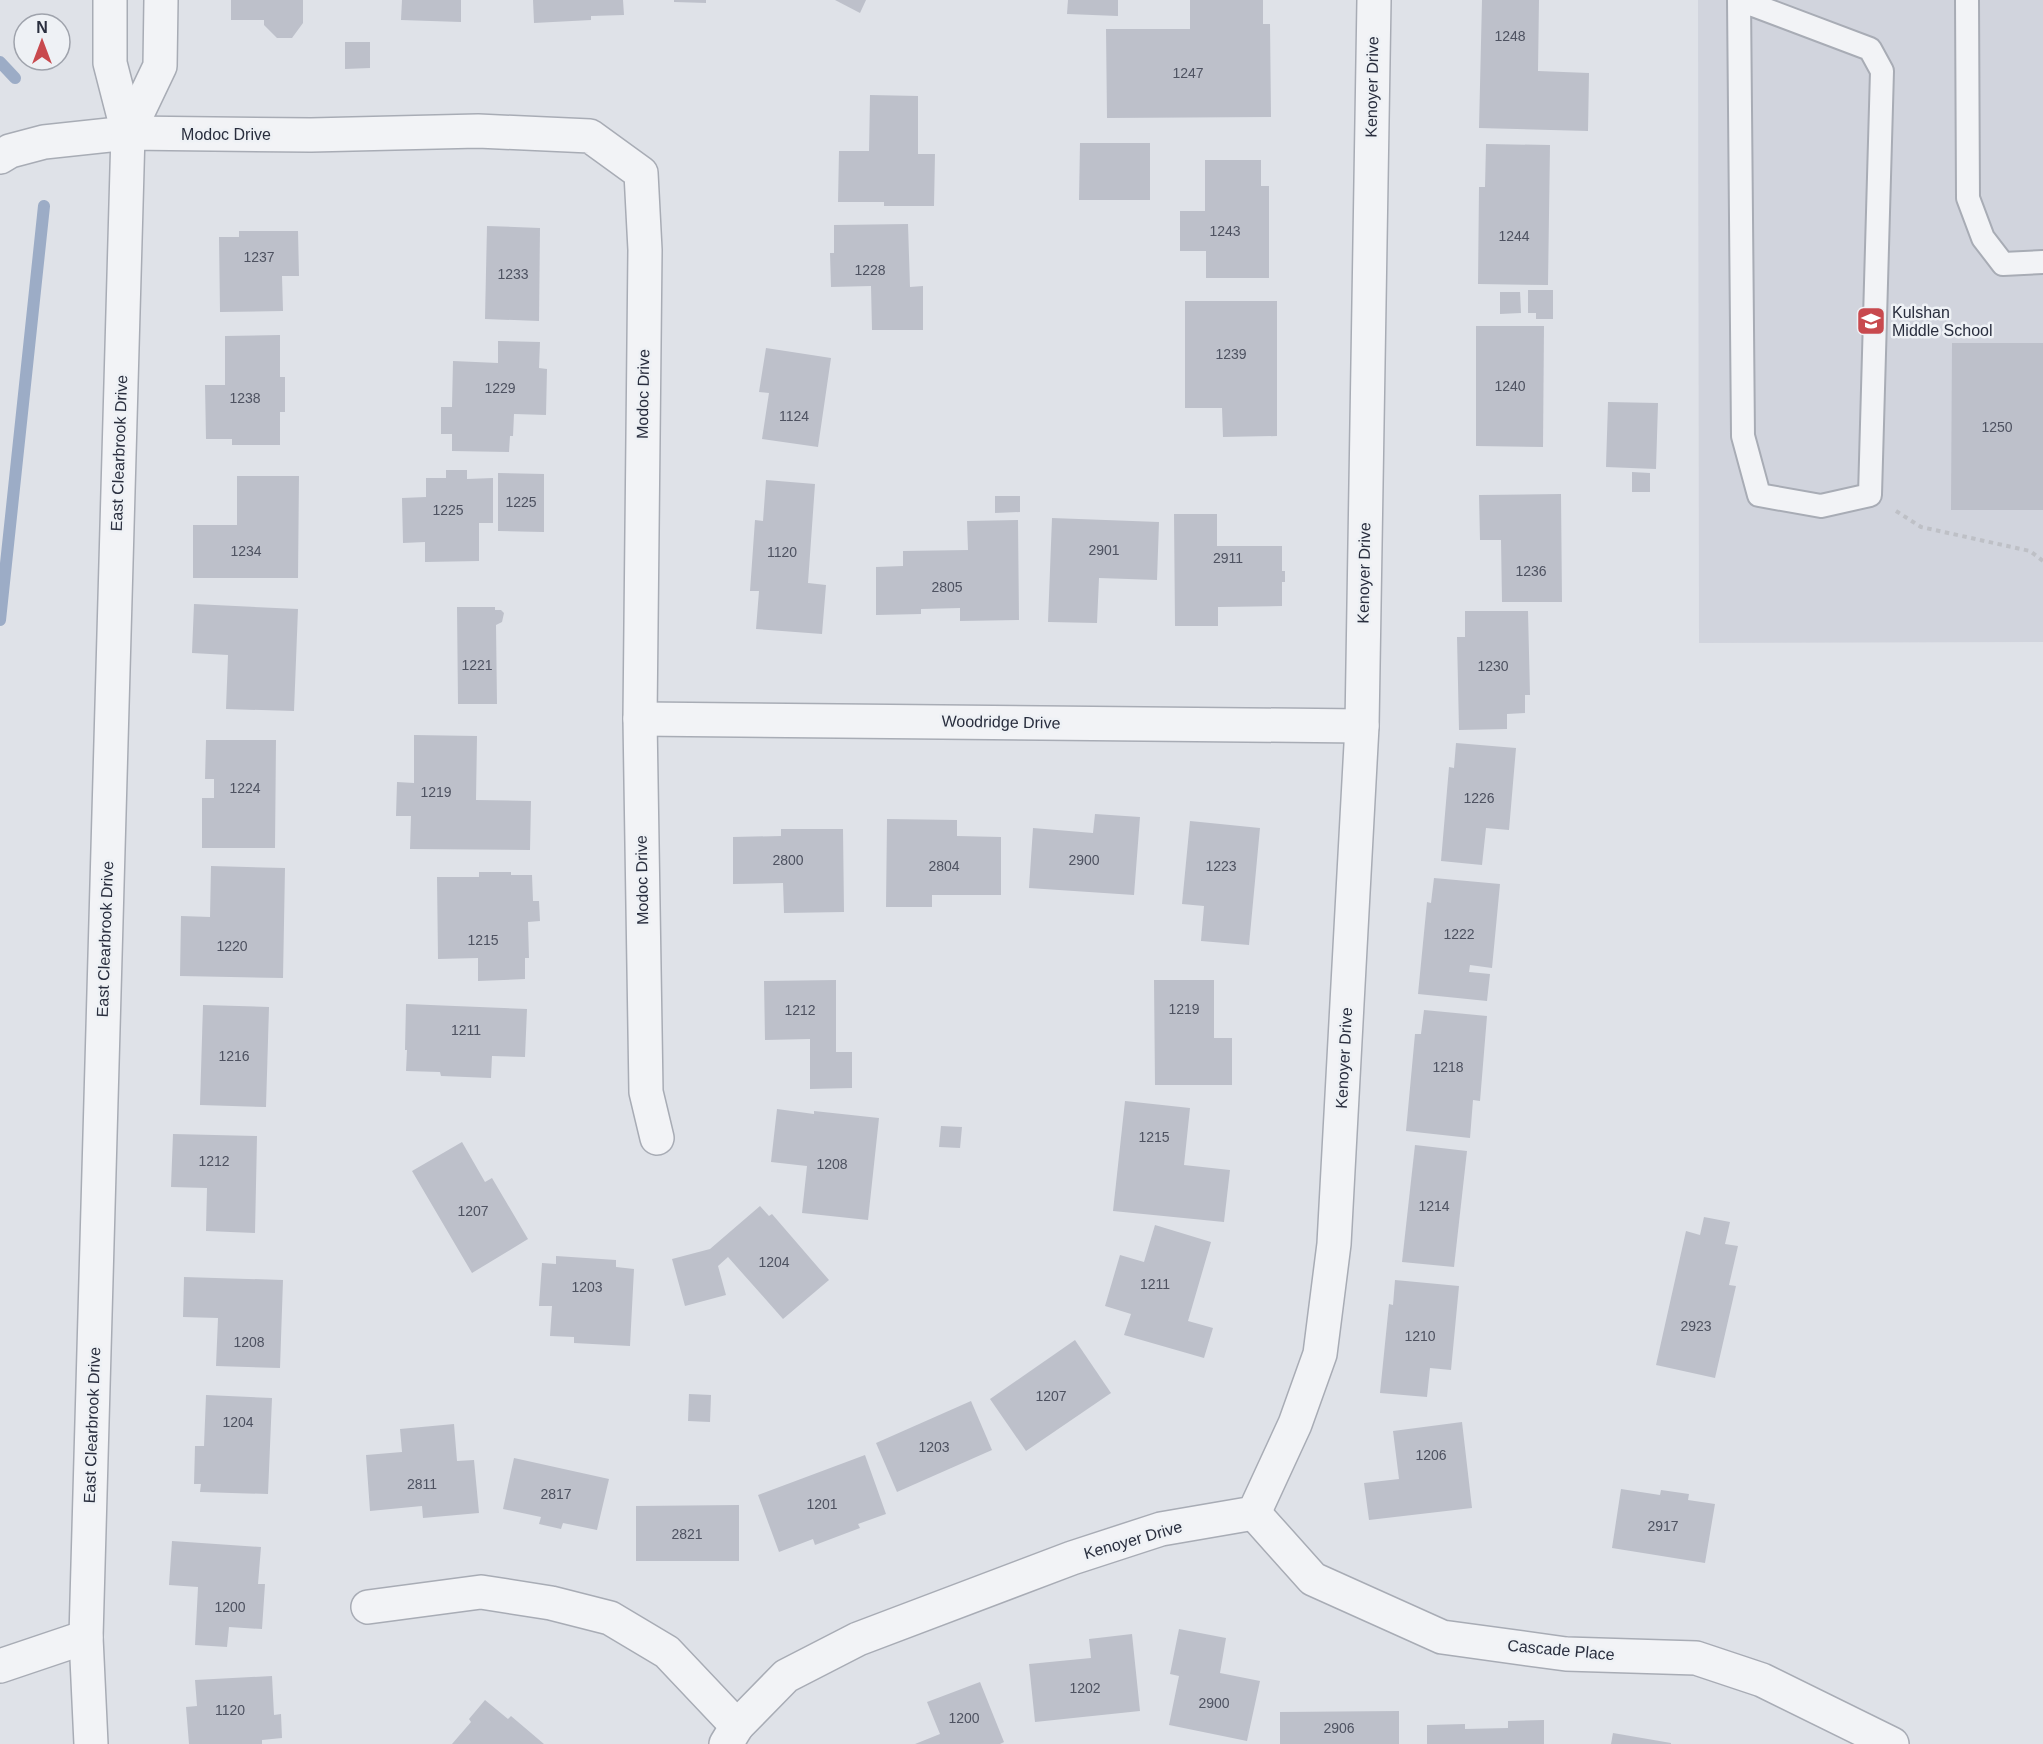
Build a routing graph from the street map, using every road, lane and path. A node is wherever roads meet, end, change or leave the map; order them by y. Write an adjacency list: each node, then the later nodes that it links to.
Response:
1 (110, 0): 6 (street)
2 (161, 0): 6 (street)
3 (1374, 0): 12 (street, Kenoyer Drive)
4 (1739, 0): 9 (lane); 9 (lane)
5 (1967, 0): 8 (lane)
6 (128, 133): 7 (street); 11 (street, Modoc Drive); 16 (street, East Clearbrook Drive)
7 (0, 157)
8 (2043, 262)
9 (1870, 495): 10 (path)
10 (2043, 561)
11 (640, 719): 12 (street, Woodridge Drive); 13 (street, Modoc Drive)
12 (1362, 726): 14 (street, Kenoyer Drive)
13 (657, 1138)
14 (1254, 1513): 18 (street, Kenoyer Drive); 20 (street, Cascade Place)
15 (368, 1607): 18 (street)
16 (86, 1637): 17 (street); 19 (street, East Clearbrook Drive)
17 (0, 1666)
18 (731, 1735)
19 (92, 1744)
20 (1892, 1744)

